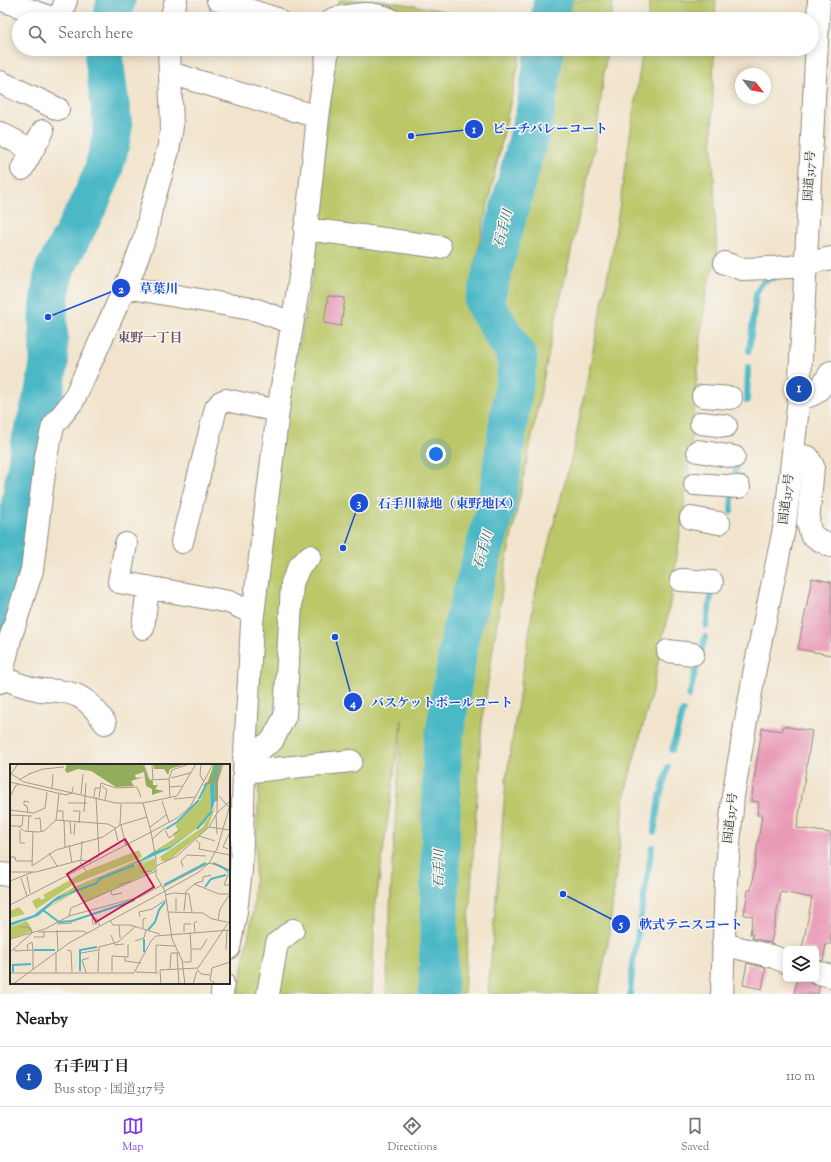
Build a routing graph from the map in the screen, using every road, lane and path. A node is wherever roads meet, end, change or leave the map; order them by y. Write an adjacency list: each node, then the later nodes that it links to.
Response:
1 (2, 0): 7 (main road)
2 (66, 0): 8 (main road)
3 (176, 0): 9 (main road)
4 (218, 0): 10 (main road)
5 (334, 0): 11 (main road)
6 (819, 0): 12 (main road, 国道317号)
7 (36, 12)
8 (62, 12)
9 (173, 12)
10 (255, 12)
11 (333, 12)
12 (818, 12)
13 (169, 56): 16 (main road)
14 (327, 56): 19 (main road)
15 (816, 56): 28 (main road, 国道317号)
16 (170, 73): 19 (main road); 29 (main road)
17 (0, 82): 18 (main road)
18 (58, 109)
19 (318, 117): 24 (main road)
20 (43, 131): 22 (main road)
21 (0, 133): 22 (main road)
22 (32, 150): 23 (main road)
23 (22, 168)
24 (305, 229): 25 (main road); 30 (main road)
25 (440, 247)
26 (831, 258): 28 (main road)
27 (725, 263): 28 (main road)
28 (806, 263): 34 (main road, 国道317号)
29 (125, 287): 30 (main road); 56 (main road)
30 (292, 323): 35 (main road)
31 (828, 382): 34 (main road)
32 (703, 396): 33 (main road)
33 (731, 398)
34 (799, 398): 39 (main road, 国道317号)
35 (278, 411): 45 (main road); 52 (main road)
36 (701, 423): 37 (main road)
37 (726, 426)
38 (698, 451): 40 (main road)
39 (793, 454): 47 (main road); 64 (main road, 国道317号)
40 (734, 457)
41 (695, 484): 42 (main road)
42 (739, 487)
43 (691, 518): 44 (main road)
44 (719, 523)
45 (182, 542)
46 (126, 544): 51 (main road)
47 (831, 546)
48 (310, 556): 59 (main road)
49 (682, 580): 50 (main road)
50 (712, 582)
51 (148, 587): 52 (main road); 53 (main road)
52 (253, 613): 59 (main road)
53 (143, 628)
54 (668, 651): 55 (main road)
55 (693, 654)
56 (1, 680): 57 (main road)
57 (105, 723)
58 (351, 761): 59 (main road)
59 (244, 766): 63 (main road)
60 (0, 874): 61 (main road)
61 (10, 875)
62 (293, 930): 70 (main road)
63 (230, 943)
64 (724, 944): 65 (main road); 71 (main road, 国道317号)
65 (783, 961)
66 (819, 973): 67 (main road)
67 (831, 976)
68 (223, 984): 69 (main road)
69 (222, 994)
70 (268, 994)
71 (722, 994)

